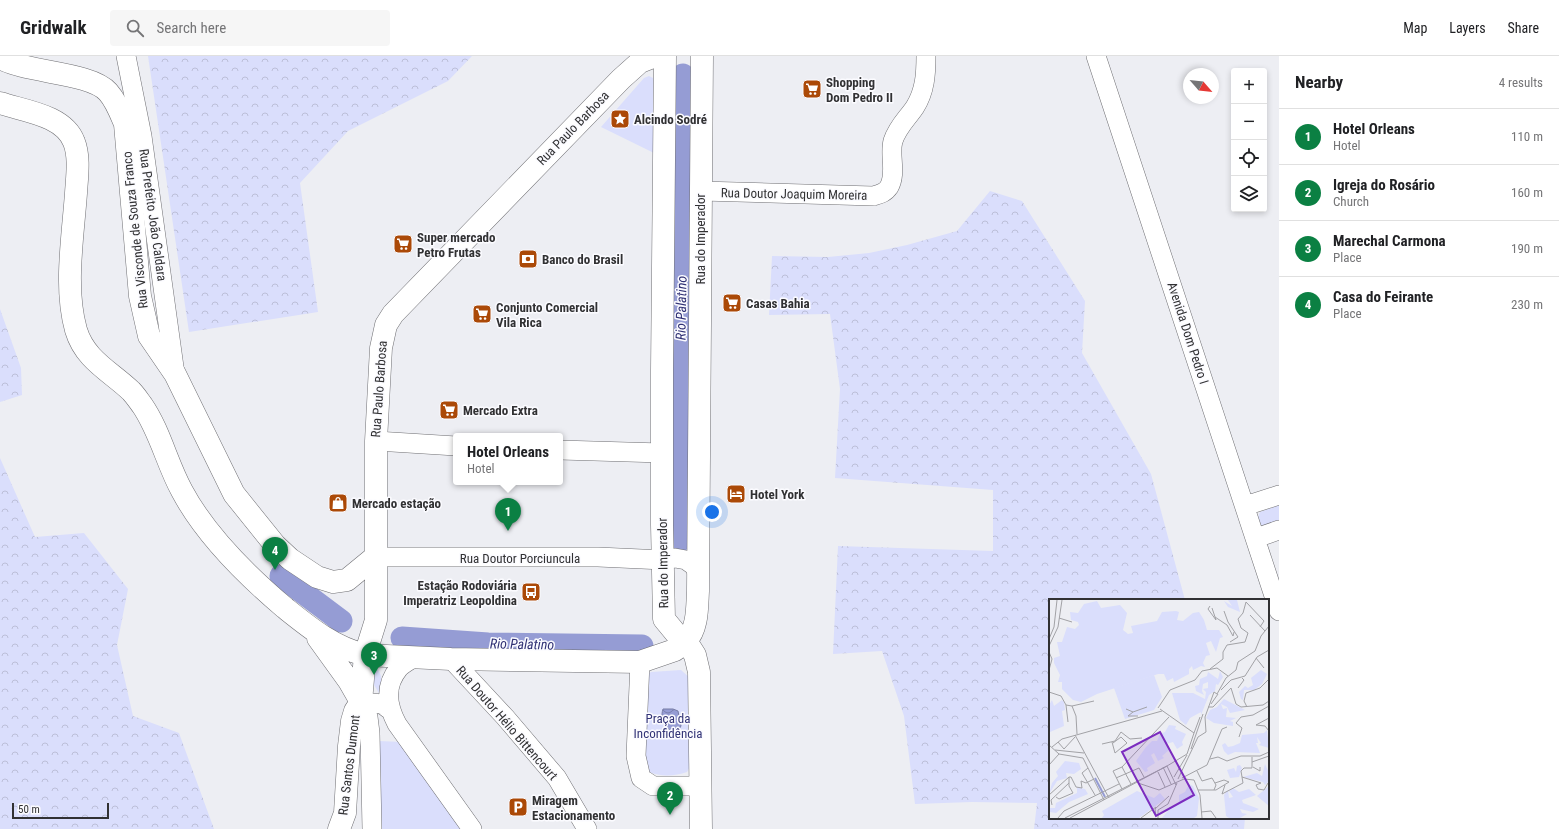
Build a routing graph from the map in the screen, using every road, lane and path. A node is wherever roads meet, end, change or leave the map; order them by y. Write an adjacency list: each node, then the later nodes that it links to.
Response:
1 (126, 56): 10 (street, Rua Prefeito João Caldara)
2 (655, 56): 11 (main road, Rua Paulo Barbosa)
3 (666, 56): 14 (main road, Rua do Imperador)
4 (702, 56): 9 (main road, Rua do Imperador)
5 (926, 56): 9 (street, Rua Doutor Joaquim Moreira)
6 (1096, 56): 16 (street, Avenida Dom Pedro I)
7 (0, 58): 10 (main road, Rua Visconde de Souza Franco)
8 (0, 103): 25 (main road)
9 (701, 191): 19 (main road, Rua do Imperador)
10 (175, 374): 21 (main road, Rua Visconde de Souza Franco)
11 (376, 441): 12 (street); 21 (main road, Rua Paulo Barbosa)
12 (453, 446)
13 (563, 450): 14 (street)
14 (662, 453): 20 (main road, Rua do Imperador)
15 (1279, 495): 16 (street)
16 (1245, 506): 18 (street, Avenida Dom Pedro I)
17 (1279, 530): 18 (street)
18 (1256, 538): 23 (street, Avenida Dom Pedro I)
19 (698, 545): 20 (main road); 22 (main road, Rua do Imperador)
20 (663, 553): 21 (street, Rua Doutor Porciuncula); 22 (street, Rua Doutor Porciuncula); 26 (main road, Rua do Imperador)
21 (375, 557): 24 (main road, Rua Paulo Barbosa)
22 (699, 573): 26 (main road, Rua do Imperador)
23 (1279, 611)
24 (376, 620): 27 (main road); 28 (main road)
25 (313, 631): 27 (main road); 31 (main road)
26 (686, 641): 30 (main road); 34 (main road)
27 (365, 655): 28 (main road); 31 (main road)
28 (408, 656): 29 (main road); 32 (street)
29 (452, 659): 30 (main road); 38 (street, Rua Doutor Hélio Bittencourt)
30 (640, 662): 34 (street)
31 (361, 702): 32 (street); 33 (street); 35 (main road, Rua Santos Dumont)
32 (394, 717): 33 (street); 37 (street)
33 (370, 733): 36 (street)
34 (701, 786): 39 (main road)
35 (339, 829)
36 (372, 829)
37 (472, 829)
38 (587, 829)
39 (701, 829)

